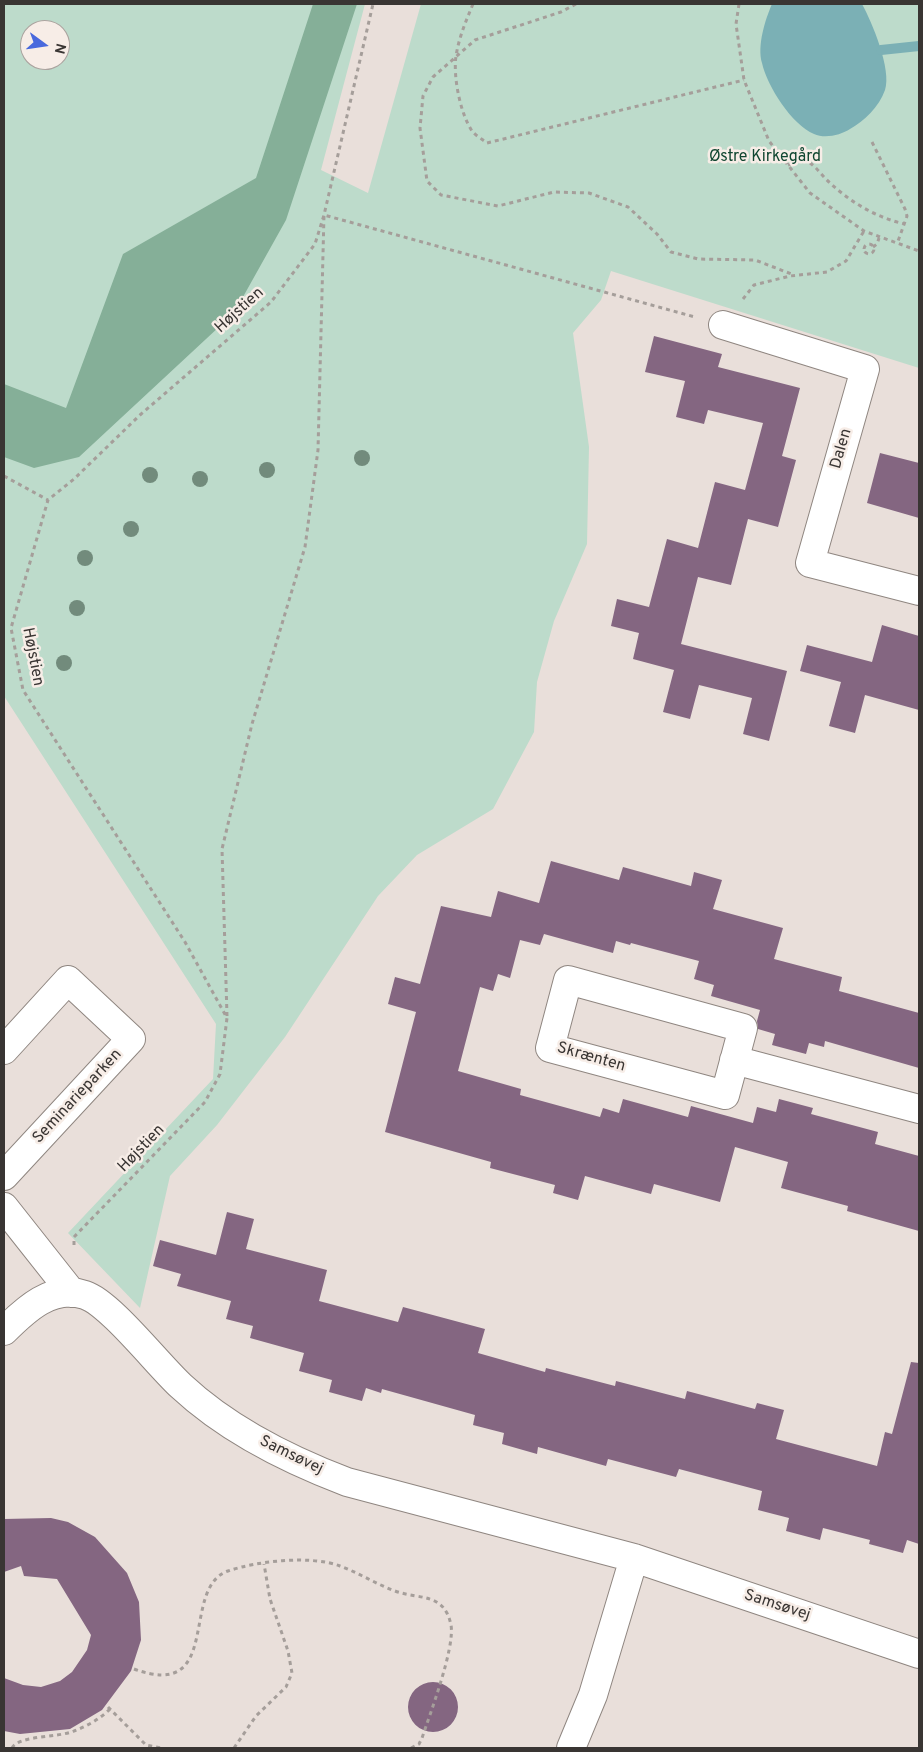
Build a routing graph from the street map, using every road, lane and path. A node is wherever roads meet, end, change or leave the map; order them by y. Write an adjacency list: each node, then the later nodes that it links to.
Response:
1 (373, 4): 9 (path, Højstien)
2 (474, 4): 5 (path)
3 (576, 4): 5 (path)
4 (739, 4): 6 (path)
5 (456, 57): 6 (path); 16 (path)
6 (744, 80): 8 (path)
7 (872, 142): 10 (path)
8 (788, 165): 10 (path); 11 (path)
9 (324, 214): 17 (path); 19 (path, Højstien); 21 (path, Højstien)
10 (904, 224): 13 (path)
11 (864, 231): 12 (path); 16 (path)
12 (880, 237): 13 (path); 14 (path)
13 (897, 244): 15 (path)
14 (873, 247)
15 (919, 251)
16 (794, 275): 17 (path)
17 (723, 325): 20 (street, Dalen)
18 (4, 476): 19 (path)
19 (48, 500): 21 (path, Højstien)
20 (919, 591)
21 (227, 1018): 27 (path, Højstien)
22 (4, 1050): 25 (street, Seminarieparken)
23 (734, 1060): 23 (street, Skrænten); 24 (street)
24 (919, 1110)
25 (4, 1176)
26 (4, 1208): 28 (street)
27 (74, 1246)
28 (72, 1293): 29 (street, Samsøvej); 30 (street, Samsøvej)
29 (4, 1331)
30 (634, 1558): 32 (street, Samsøvej); 38 (street)
31 (264, 1564): 33 (path); 36 (path); 37 (path)
32 (919, 1654)
33 (134, 1669)
34 (12, 1748): 35 (path)
35 (161, 1748)
36 (234, 1748)
37 (411, 1748)
38 (571, 1748)

